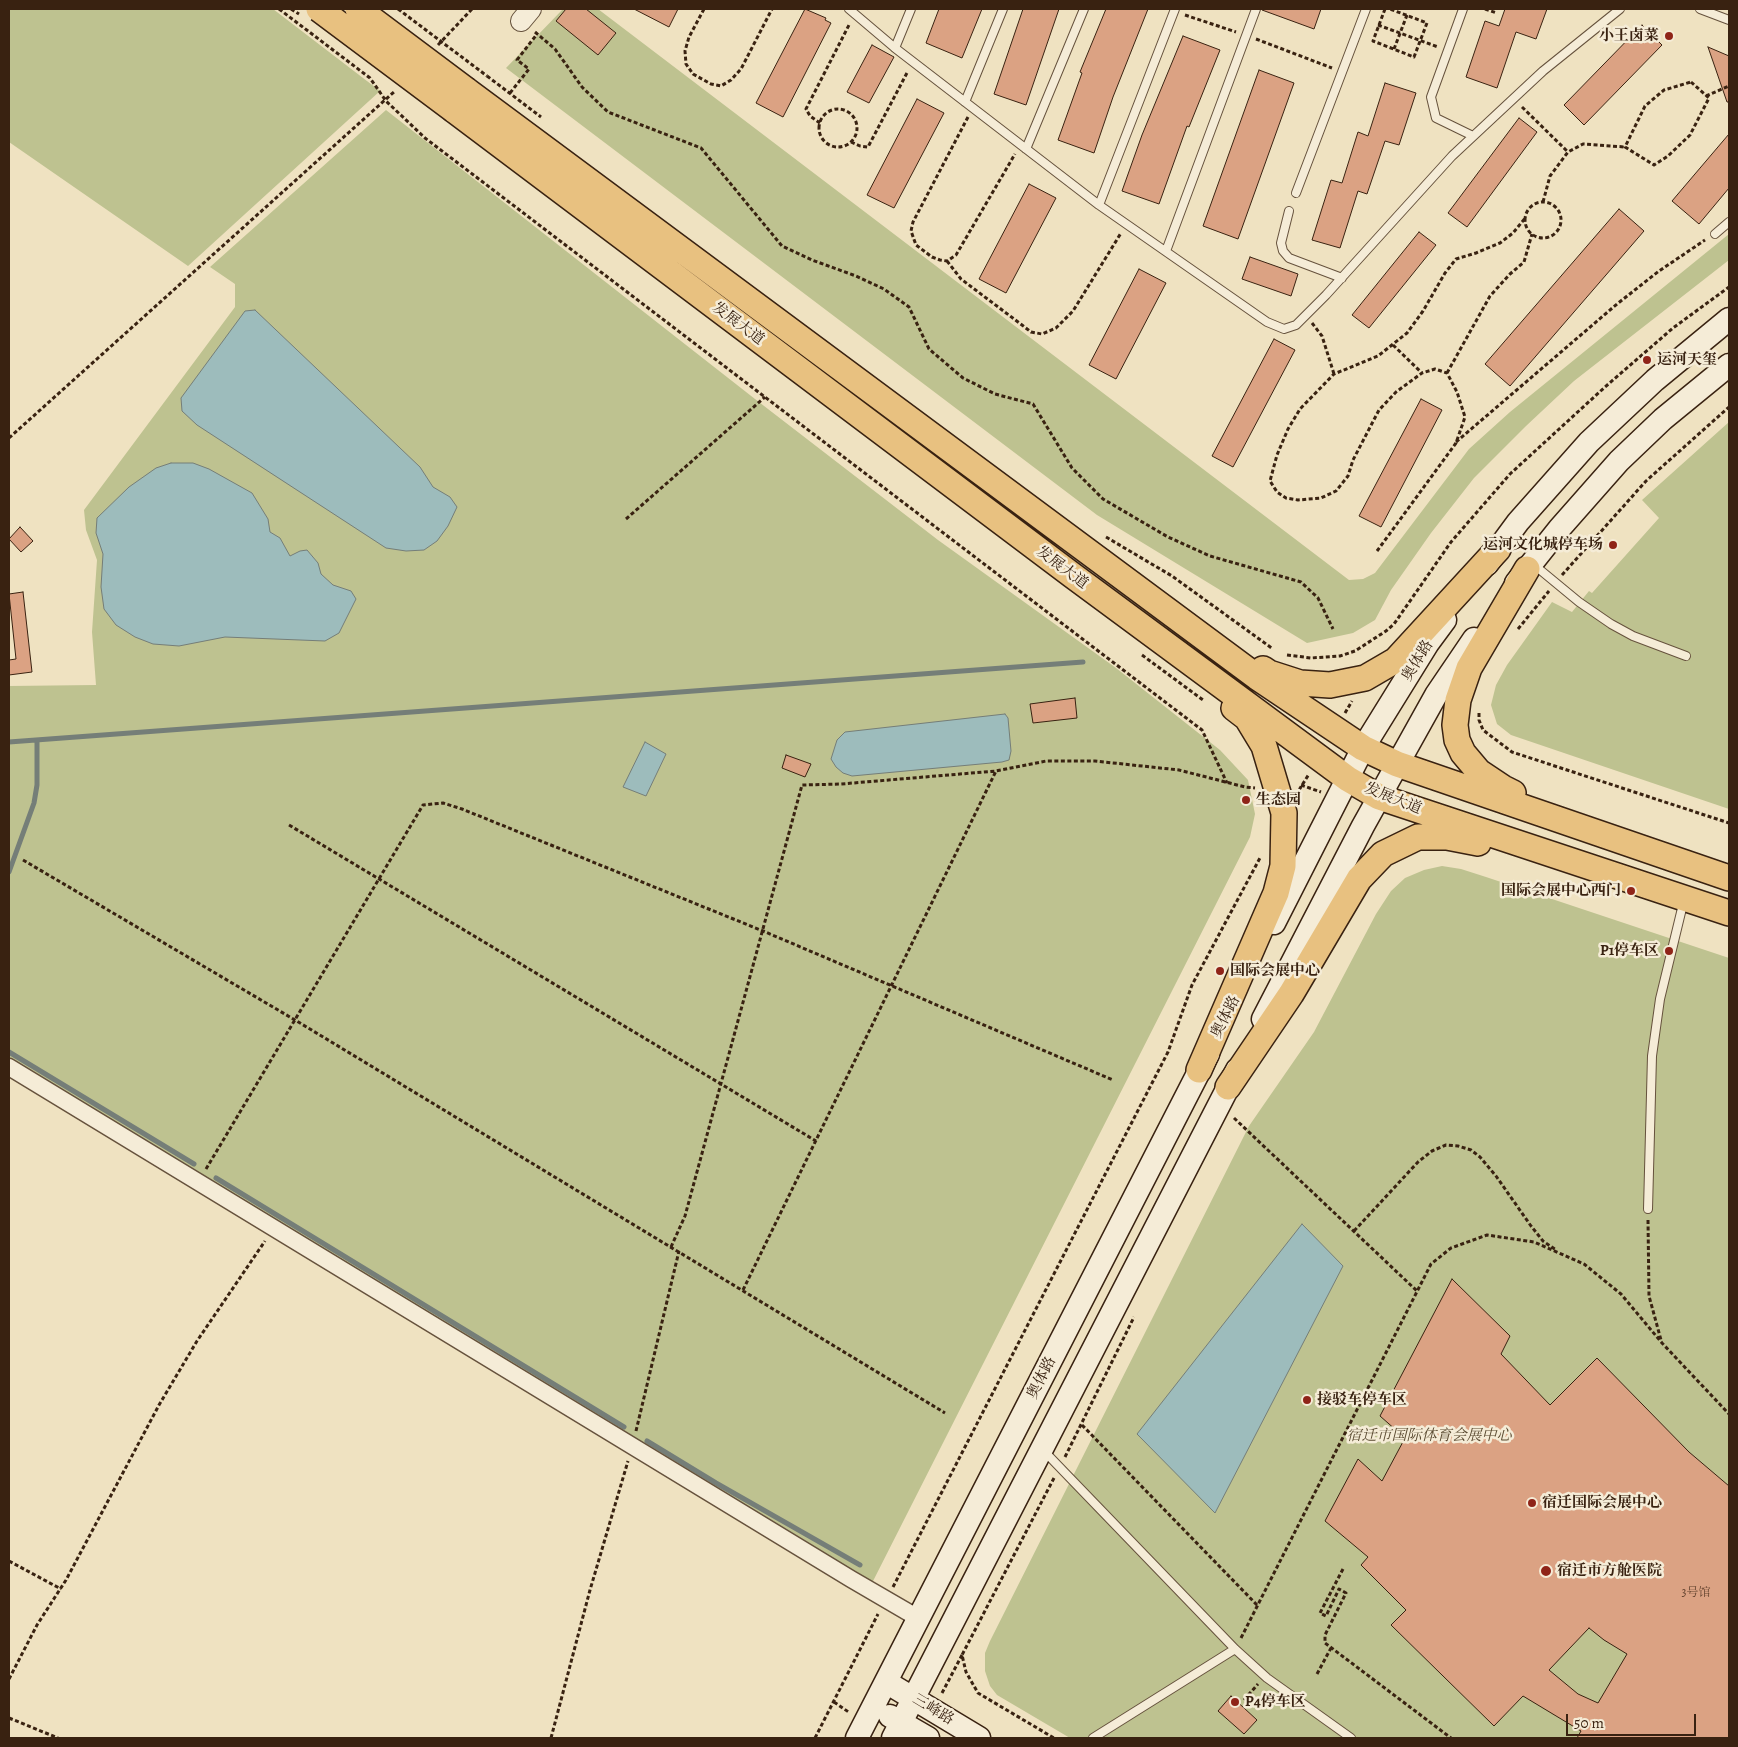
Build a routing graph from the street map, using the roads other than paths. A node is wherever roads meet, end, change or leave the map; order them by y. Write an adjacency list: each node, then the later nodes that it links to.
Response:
1 (319, 9): 15 (main road, bridge)
2 (358, 9): 15 (main road, bridge)
3 (911, 9): 14 (lane)
4 (1002, 9): 16 (lane)
5 (1084, 9): 18 (lane)
6 (1175, 9): 20 (lane)
7 (1256, 9): 24 (lane)
8 (1366, 9): 19 (lane)
9 (1463, 9): 17 (lane)
10 (1620, 9): 17 (lane)
11 (1700, 9): 13 (lane)
12 (852, 11): 14 (lane)
13 (1729, 20)
14 (895, 48): 16 (lane)
15 (460, 100): 28 (main road, 发展大道); 31 (main road, 发展大道)
16 (965, 102): 18 (lane)
17 (1473, 136): 25 (lane)
18 (1023, 147): 20 (lane)
19 (1296, 193)
20 (1100, 206): 24 (lane)
21 (1289, 211): 25 (lane)
22 (1729, 222): 23 (lane)
23 (1715, 234)
24 (1166, 251): 25 (lane)
25 (1342, 278)
26 (1729, 319): 29 (main road, 奥体路)
27 (1729, 365): 30 (main road)
28 (1095, 544): 29 (main road); 33 (main road, 发展大道)
29 (1498, 549): 33 (main road, 奥体路)
30 (1529, 566): 32 (lane); 34 (main road); 37 (main road)
31 (1072, 575): 35 (main road, 发展大道); 43 (main road)
32 (1686, 656)
33 (1363, 748): 34 (main road, 发展大道); 35 (main road, 奥体路)
34 (1397, 764): 36 (main road); 37 (main road, 发展大道)
35 (1348, 779): 36 (main road, 发展大道); 43 (main road, 奥体路)
36 (1379, 797): 38 (main road, 发展大道); 44 (main road)
37 (1618, 840): 39 (main road, 发展大道)
38 (1602, 871): 40 (main road, 发展大道); 44 (main road)
39 (1729, 878)
40 (1685, 898): 41 (main road, 发展大道); 45 (lane)
41 (1729, 913)
42 (9, 1067): 47 (street)
43 (1199, 1070): 47 (main road, 奥体路)
44 (1228, 1087): 46 (main road)
45 (1648, 1209)
46 (1042, 1450): 48 (lane); 50 (main road)
47 (918, 1618): 49 (main road, 奥体路)
48 (1235, 1649): 56 (lane); 57 (lane)
49 (886, 1682): 50 (main road, 三峰路); 51 (main road, 奥体路)
50 (913, 1699): 52 (main road); 55 (main road, 三峰路)
51 (874, 1706): 52 (main road, 三峰路); 53 (main road, 奥体路)
52 (897, 1730): 54 (main road, 三峰路)
53 (858, 1738)
54 (928, 1738)
55 (979, 1738)
56 (1093, 1738)
57 (1351, 1738)

